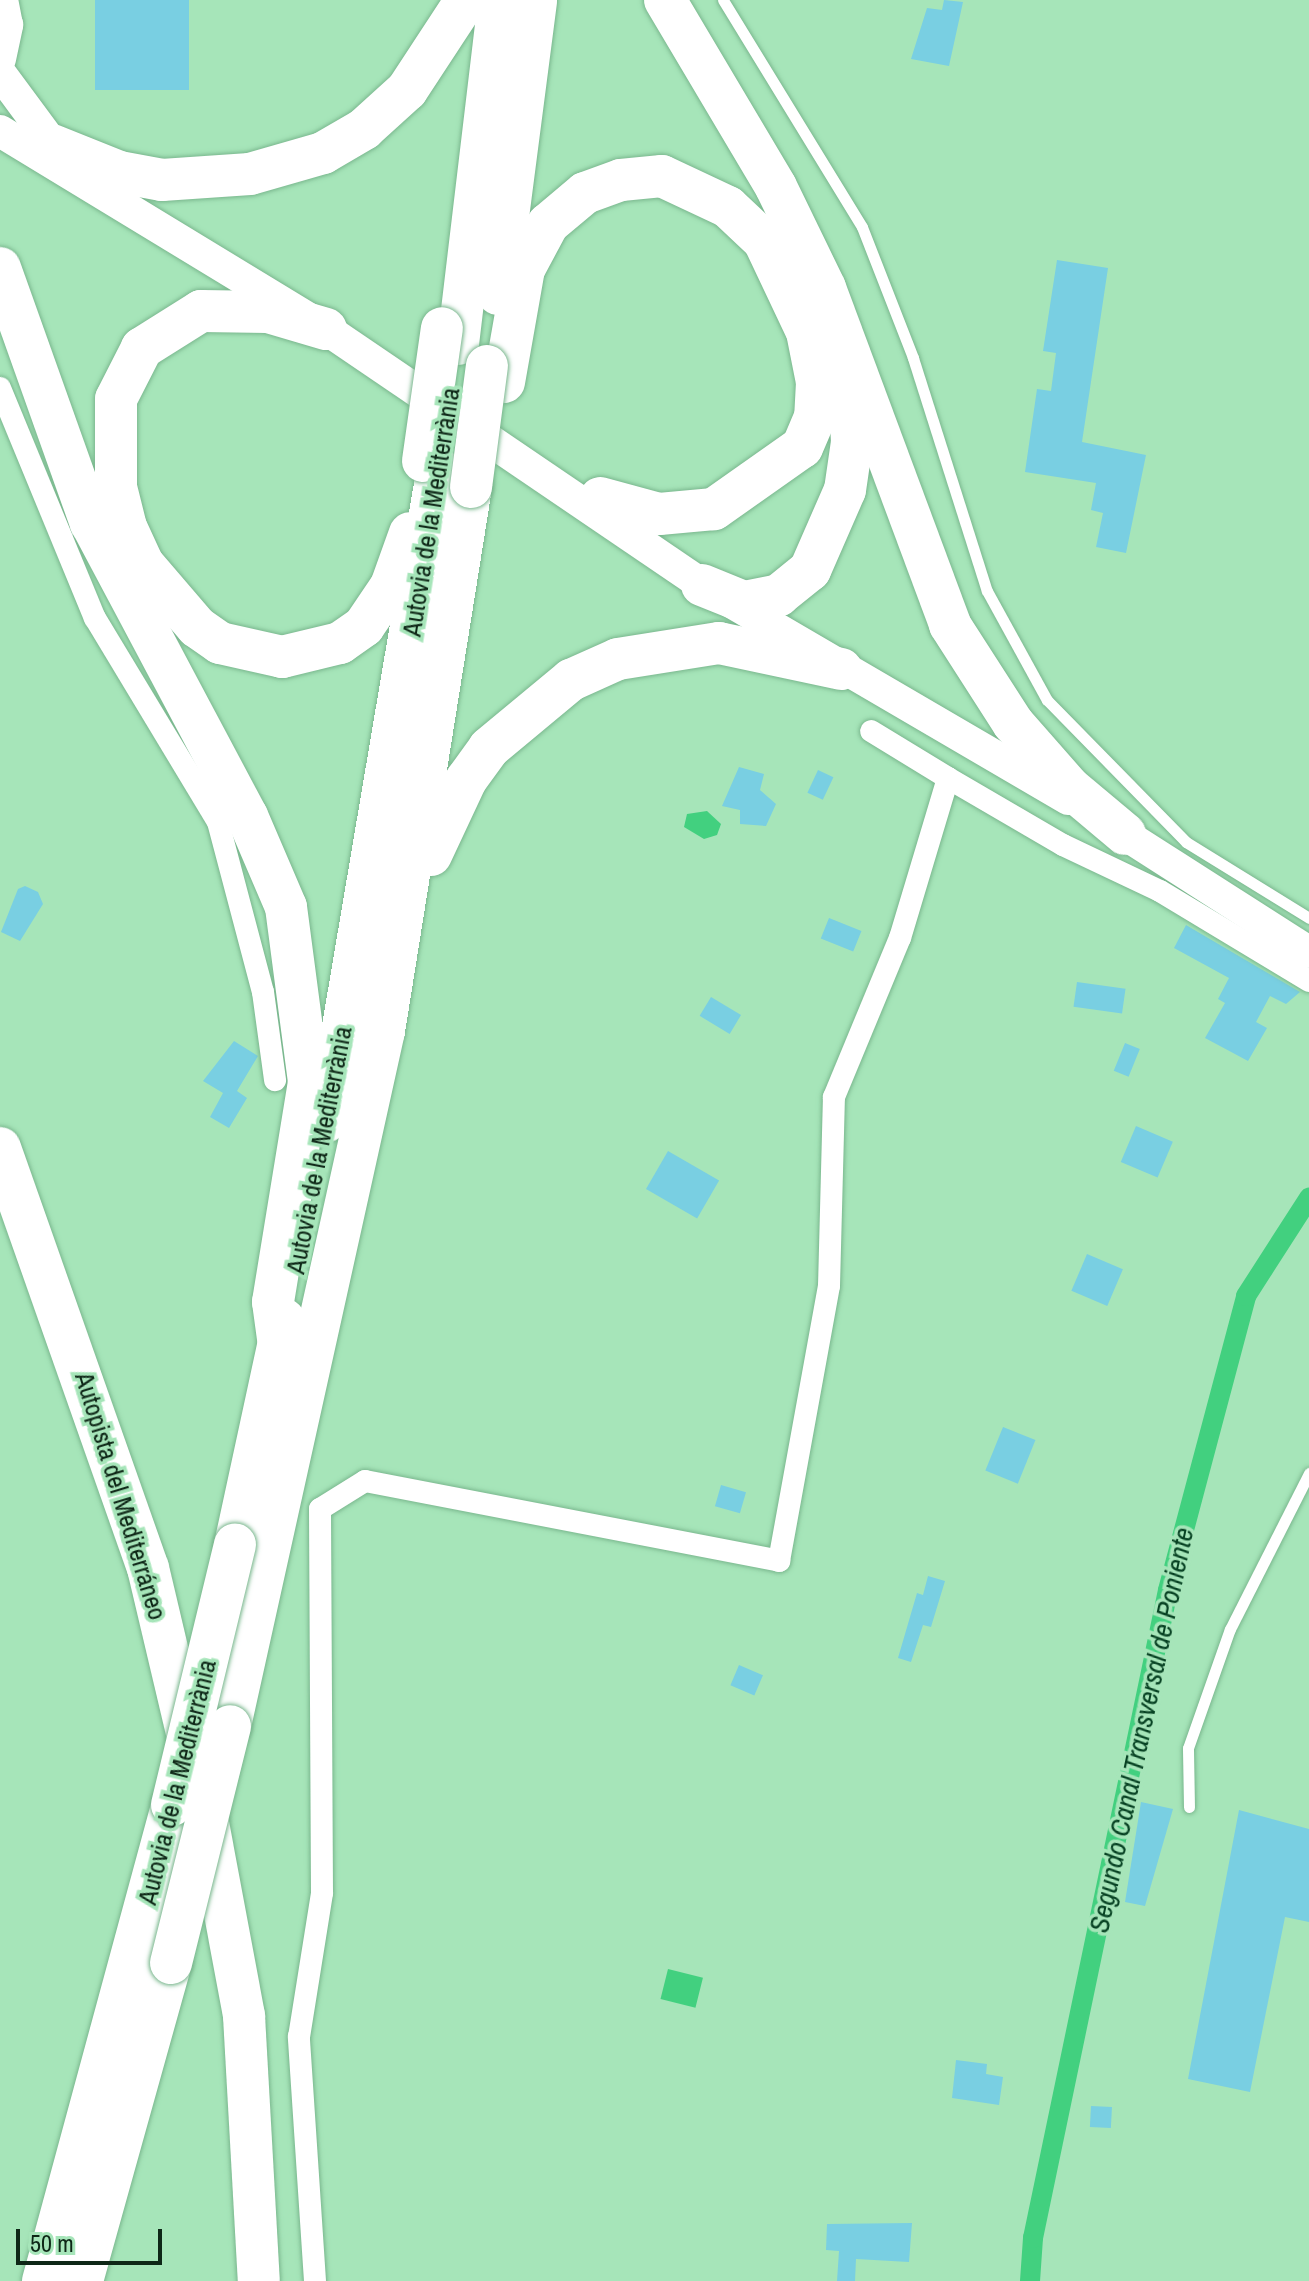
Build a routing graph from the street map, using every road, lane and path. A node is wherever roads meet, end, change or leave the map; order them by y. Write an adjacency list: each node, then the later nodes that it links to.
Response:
1 (2, 0): 8 (street)
2 (466, 0): 11 (highway)
3 (481, 0): 15 (highway)
4 (499, 0): 15 (highway, Autovia de la Mediterrània)
5 (536, 0): 15 (highway, Autovia de la Mediterrània)
6 (665, 0): 14 (highway)
7 (723, 0): 28 (lane)
8 (0, 59)
9 (0, 73): 11 (street)
10 (0, 131): 11 (street)
11 (63, 158): 13 (street)
12 (0, 268): 34 (highway)
13 (326, 329): 17 (street); 18 (highway)
14 (845, 342): 21 (highway); 26 (highway)
15 (473, 355): 18 (highway, Autovia de la Mediterrània, bridge); 18 (highway, bridge); 19 (highway)
16 (0, 388): 32 (street)
17 (468, 422): 19 (street); 20 (street)
18 (455, 478): 27 (highway); 31 (highway, Autovia de la Mediterrània); 34 (highway, Autovia de la Mediterrània)
19 (600, 498): 21 (street)
20 (702, 585): 21 (highway); 22 (street)
21 (760, 599): 23 (street)
22 (841, 669): 23 (street); 27 (highway)
23 (896, 693): 26 (street)
24 (871, 731): 25 (street)
25 (948, 778): 30 (street); 41 (street)
26 (1125, 834): 29 (street)
27 (431, 855): 31 (highway)
28 (1309, 918)
29 (1309, 952)
30 (1309, 981)
31 (384, 1031): 37 (highway, Autovia de la Mediterrània, bridge)
32 (275, 1080)
33 (0, 1148): 40 (highway, Autopista del Mediterráneo)
34 (279, 1346): 37 (highway, Autovia de la Mediterrània, bridge)
35 (1309, 1473): 36 (lane)
36 (1189, 1807)
37 (102, 2143): 38 (highway, Autovia de la Mediterrània); 39 (highway, Autovia de la Mediterrània)
38 (43, 2281)
39 (82, 2281)
40 (259, 2281)
41 (315, 2281)

